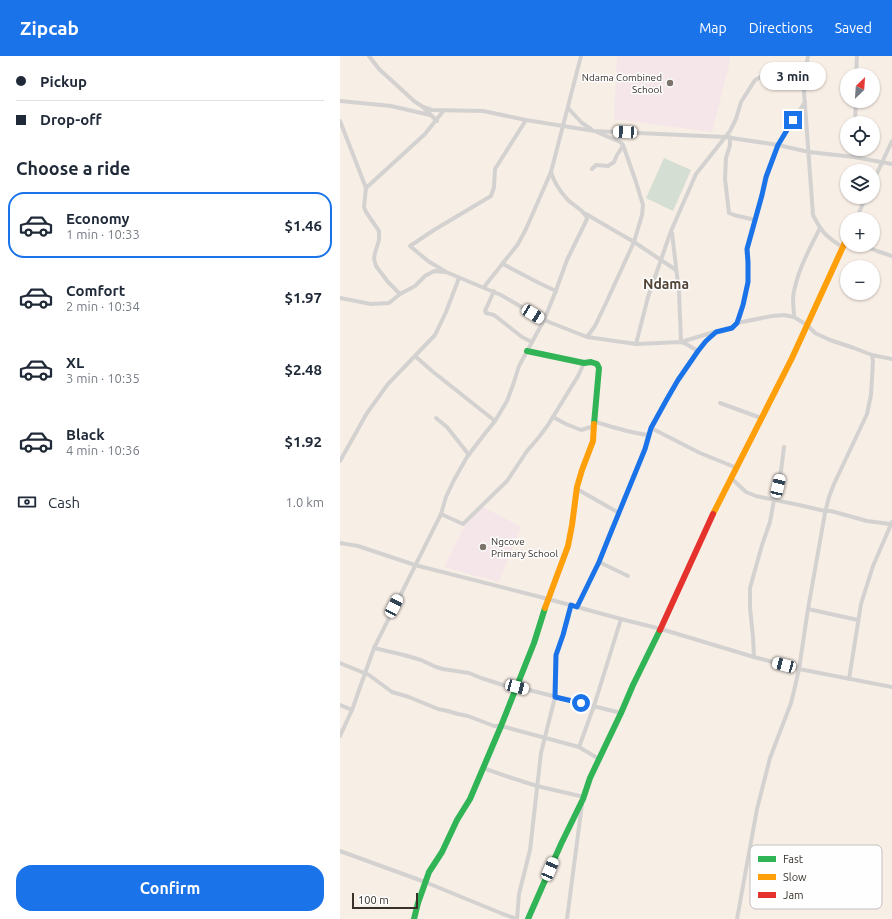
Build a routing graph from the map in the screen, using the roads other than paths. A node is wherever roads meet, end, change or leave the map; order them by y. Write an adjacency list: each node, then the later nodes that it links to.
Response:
1 (369, 56): 9 (street)
2 (581, 56): 10 (street)
3 (808, 56): 6 (street)
4 (857, 56): 5 (street)
5 (856, 68)
6 (804, 84): 8 (street); 18 (street)
7 (340, 101): 12 (street)
8 (805, 102): 20 (street); 22 (street)
9 (423, 107): 11 (street); 12 (street)
10 (568, 108): 16 (street); 17 (street)
11 (444, 110): 13 (street); 15 (street)
12 (431, 115): 15 (street)
13 (526, 120): 16 (street); 43 (street)
14 (340, 121): 30 (street)
15 (437, 121): 30 (street)
16 (563, 126): 17 (street); 29 (street)
17 (594, 131): 18 (street); 21 (street)
18 (727, 138): 20 (street); 32 (street); 34 (street)
19 (892, 142): 25 (street)
20 (778, 145): 22 (street); 32 (street)
21 (623, 146): 28 (street); 35 (street)
22 (809, 152): 23 (street); 33 (street)
23 (840, 155)
24 (854, 156): 25 (street)
25 (882, 162): 26 (street); 27 (street)
26 (892, 164)
27 (880, 166)
28 (592, 169)
29 (552, 172): 31 (street); 41 (street)
30 (366, 188): 48 (street)
31 (586, 214): 35 (street); 46 (street)
32 (755, 220): 52 (street)
33 (820, 228): 36 (street); 50 (street)
34 (671, 231): 40 (street); 42 (street)
35 (634, 242): 40 (street); 55 (street)
36 (840, 246)
37 (840, 252): 53 (street)
38 (880, 252): 39 (street)
39 (892, 256)
40 (661, 260): 42 (street); 58 (street)
41 (503, 264): 45 (street); 46 (street)
42 (676, 270): 57 (street)
43 (446, 272): 44 (street); 48 (street)
44 (459, 278): 45 (street); 62 (street)
45 (484, 287): 47 (street)
46 (556, 291): 51 (street)
47 (494, 292): 51 (street); 56 (street)
48 (400, 294): 49 (street)
49 (340, 298)
50 (794, 317): 52 (street); 53 (street)
51 (544, 320): 55 (street); 56 (street)
52 (737, 323): 54 (street)
53 (807, 325): 61 (street); 68 (street)
54 (716, 332): 57 (street); 60 (street)
55 (587, 337): 58 (street)
56 (532, 342): 59 (street)
57 (681, 342): 58 (street); 60 (street)
58 (636, 344)
59 (527, 351): 64 (street); 69 (street)
60 (698, 351): 71 (street)
61 (872, 355): 63 (street); 80 (street)
62 (415, 356): 69 (street); 75 (street)
63 (892, 359)
64 (584, 363): 66 (street); 70 (street)
65 (720, 404): 68 (street)
66 (553, 417): 70 (street); 82 (street)
67 (436, 418): 74 (street)
68 (761, 418): 76 (street)
69 (495, 421): 74 (street)
70 (594, 424): 72 (street); 78 (street)
71 (651, 428): 72 (street); 76 (street)
72 (649, 435): 81 (street)
73 (784, 447): 79 (street)
74 (469, 455): 82 (street)
75 (340, 461)
76 (737, 468): 77 (street)
77 (732, 479): 79 (street); 94 (street)
78 (577, 489): 81 (street); 88 (street)
79 (774, 500): 80 (street); 96 (street)
80 (826, 511): 83 (street); 91 (street)
81 (619, 513): 85 (street)
82 (441, 514): 86 (street)
83 (891, 523): 93 (street)
84 (340, 543): 86 (street)
85 (599, 562): 87 (street); 90 (street)
86 (415, 565): 88 (street); 95 (street)
87 (628, 576)
88 (548, 599): 89 (street); 101 (street)
89 (571, 605): 90 (street); 103 (street)
90 (577, 607): 92 (street)
91 (808, 609): 93 (street); 98 (street)
92 (620, 619): 94 (street); 105 (street)
93 (858, 620): 100 (street)
94 (661, 629): 96 (street); 107 (street)
95 (374, 648): 99 (street); 101 (street)
96 (754, 657): 98 (street)
97 (340, 663): 99 (street)
98 (799, 669): 100 (street); 116 (street)
99 (365, 674): 106 (street); 108 (street)
100 (849, 679): 102 (street)
101 (517, 687): 103 (street); 108 (street)
102 (892, 687)
103 (555, 697): 105 (street); 110 (street)
104 (340, 705): 106 (street)
105 (594, 706): 107 (street); 111 (street)
106 (352, 710): 109 (street)
107 (621, 713): 112 (street)
108 (501, 726): 110 (street); 113 (street)
109 (340, 736)
110 (545, 738): 111 (street); 114 (street)
111 (579, 747): 112 (street)
112 (599, 759): 115 (street)
113 (483, 768): 114 (street); 119 (street)
114 (537, 786): 115 (street); 121 (street)
115 (583, 798): 122 (street); 123 (street)
116 (750, 845)
117 (750, 848): 124 (street)
118 (340, 851): 119 (street)
119 (426, 882): 120 (street); 121 (street)
120 (414, 919)
121 (517, 919)
122 (528, 919)
123 (568, 919)
124 (737, 919)

